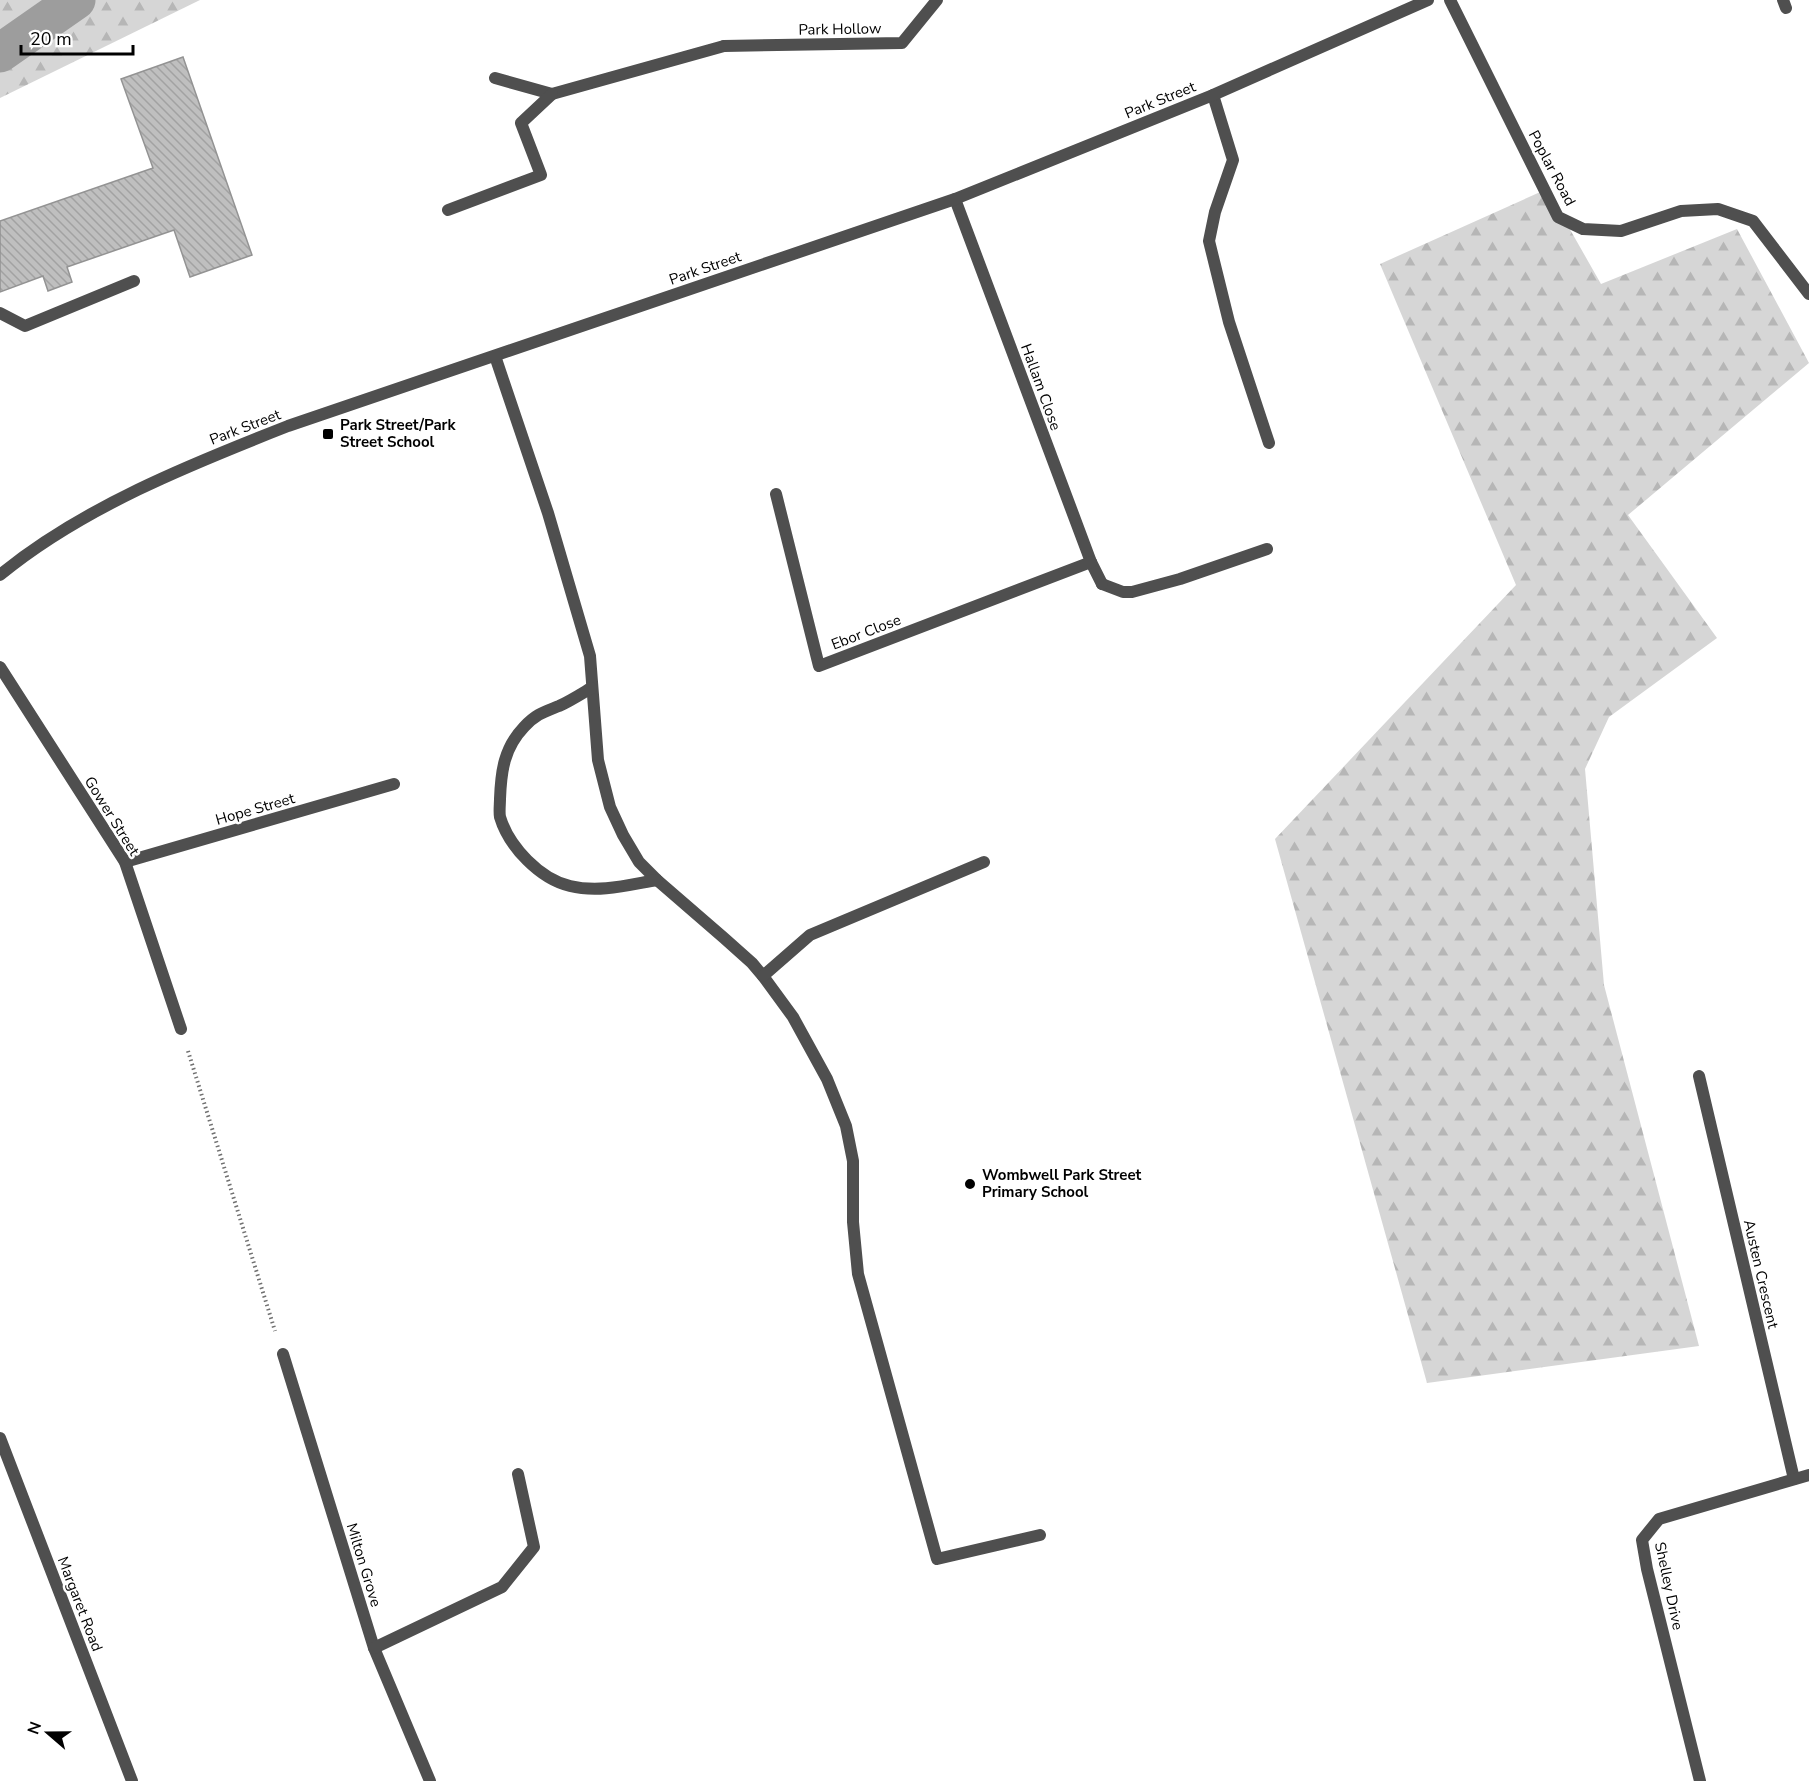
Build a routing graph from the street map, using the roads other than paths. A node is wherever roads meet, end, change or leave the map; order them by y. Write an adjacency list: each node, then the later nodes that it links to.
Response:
1 (937, 0): 5 (street, Park Hollow)
2 (1428, 0): 6 (street, Park Street)
3 (1450, 0): 10 (street, Poplar Road)
4 (495, 78): 5 (street)
5 (552, 94): 8 (street)
6 (1213, 95): 7 (street, Park Street); 13 (street)
7 (955, 198): 12 (street, Park Street); 16 (street, Hallam Close)
8 (448, 210)
9 (134, 281): 11 (street)
10 (1809, 294)
11 (0, 314)
12 (495, 356): 17 (street, Park Street); 19 (street)
13 (1269, 443)
14 (777, 494): 16 (street, Ebor Close)
15 (1267, 549): 16 (street, Hallam Close)
16 (1090, 562)
17 (0, 575)
18 (0, 667): 21 (street, Gower Street)
19 (591, 688): 23 (street); 23 (street)
20 (394, 784): 21 (street, Hope Street)
21 (125, 862): 25 (street, Gower Street)
22 (984, 862): 24 (street)
23 (657, 880): 24 (street)
24 (763, 976): 32 (street)
25 (181, 1029)
26 (1699, 1076): 31 (street, Austen Crescent)
27 (283, 1354): 33 (street, Milton Grove)
28 (0, 1438): 34 (street, Margaret Road)
29 (518, 1474): 33 (street)
30 (1809, 1475): 31 (street, Shelley Drive)
31 (1794, 1479): 36 (street, Shelley Drive)
32 (1040, 1535)
33 (374, 1648): 35 (street, Milton Grove)
34 (132, 1781)
35 (430, 1781)
36 (1700, 1781)

